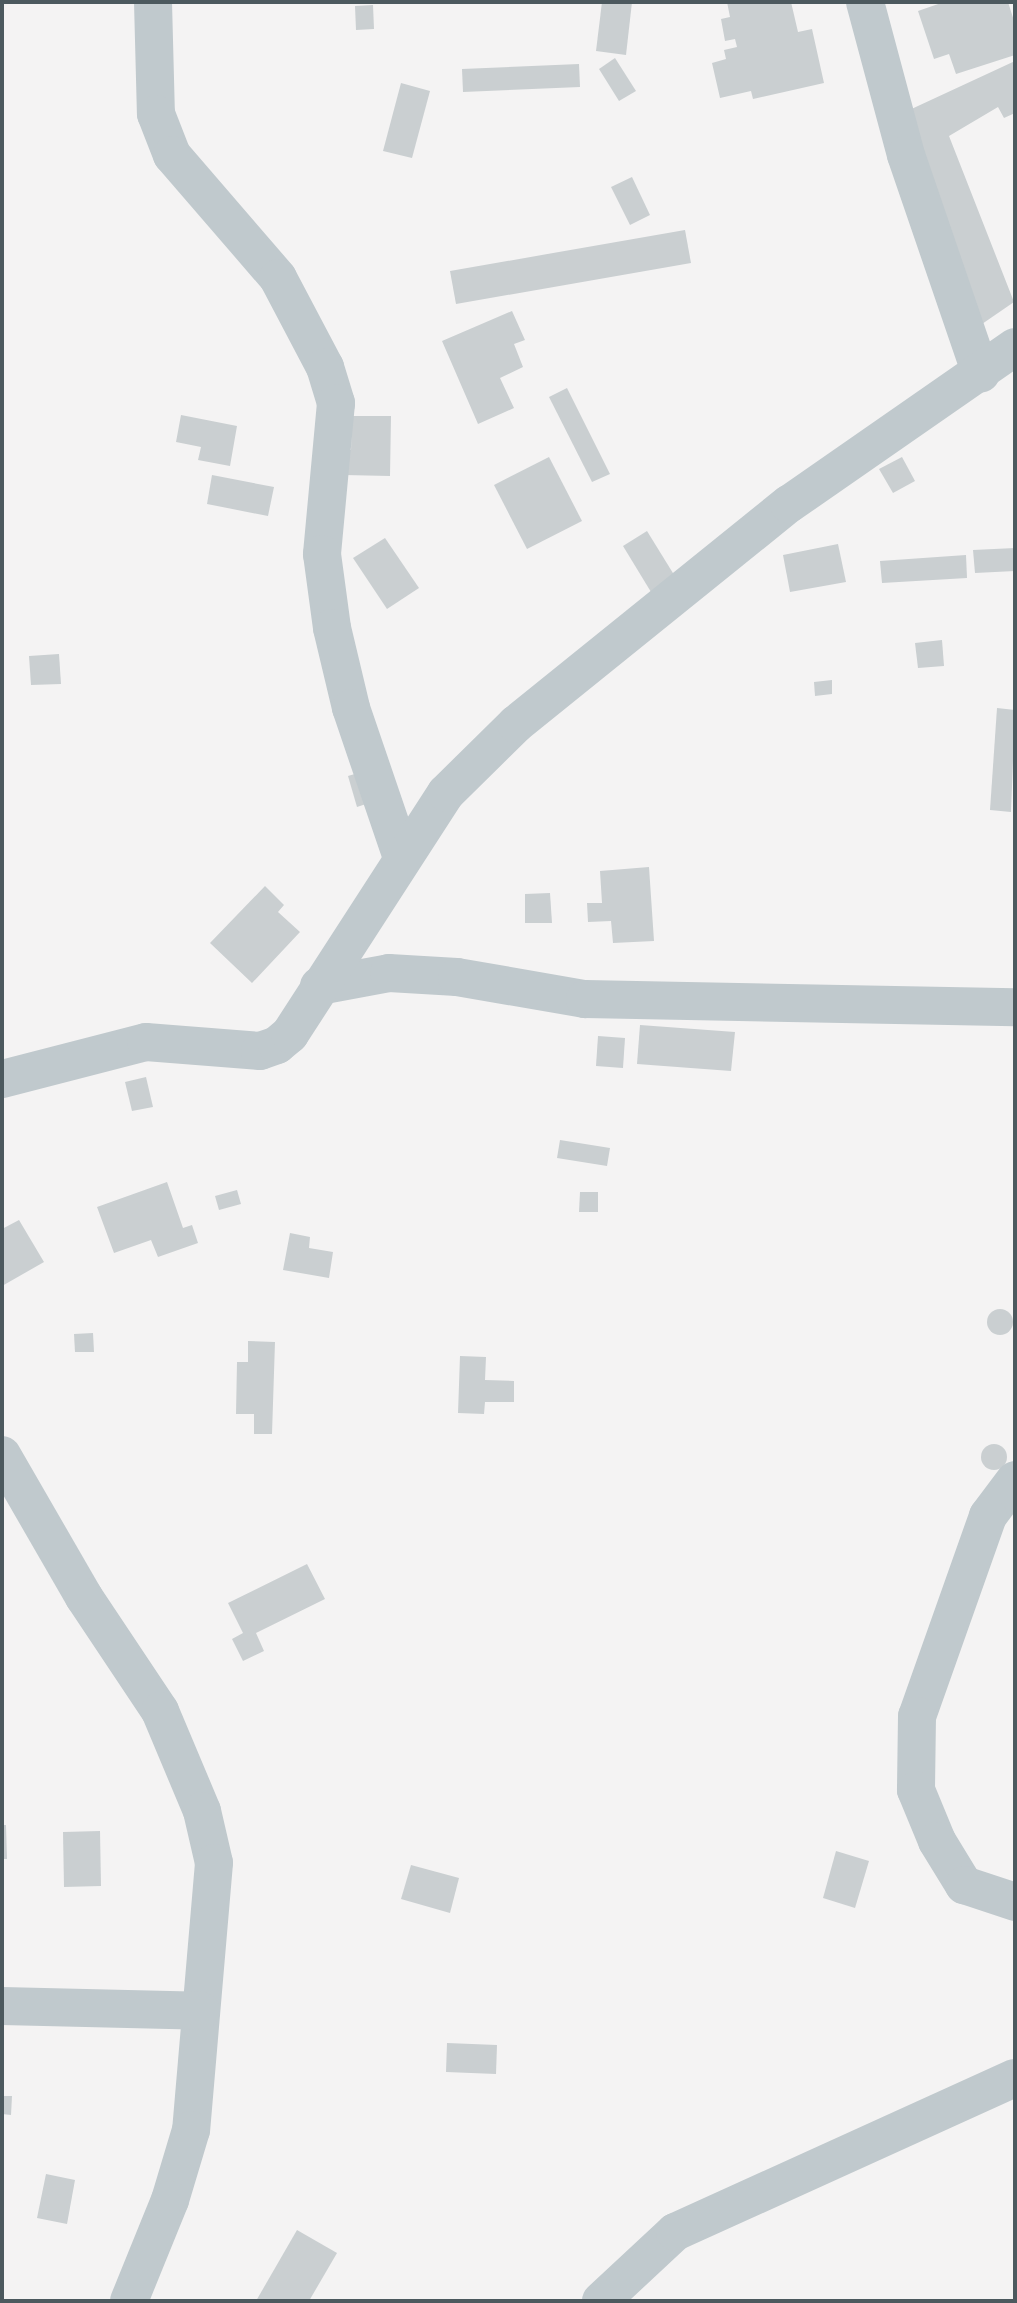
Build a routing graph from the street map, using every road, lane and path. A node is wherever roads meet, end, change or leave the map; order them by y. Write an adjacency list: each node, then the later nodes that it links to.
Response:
1 (153, 2): 5 (street)
2 (864, 2): 4 (street)
3 (1015, 347): 4 (street)
4 (981, 374): 5 (street)
5 (401, 855): 6 (street)
6 (360, 922): 7 (street); 8 (street)
7 (389, 973): 8 (street); 9 (street)
8 (319, 986): 10 (street)
9 (1015, 1007)
10 (2, 1079)
11 (2, 1455): 15 (street)
12 (1015, 1480): 13 (street)
13 (1015, 1902)
14 (2, 2006): 15 (street)
15 (201, 2011): 17 (street)
16 (1015, 2078): 18 (street)
17 (129, 2301)
18 (600, 2301)

